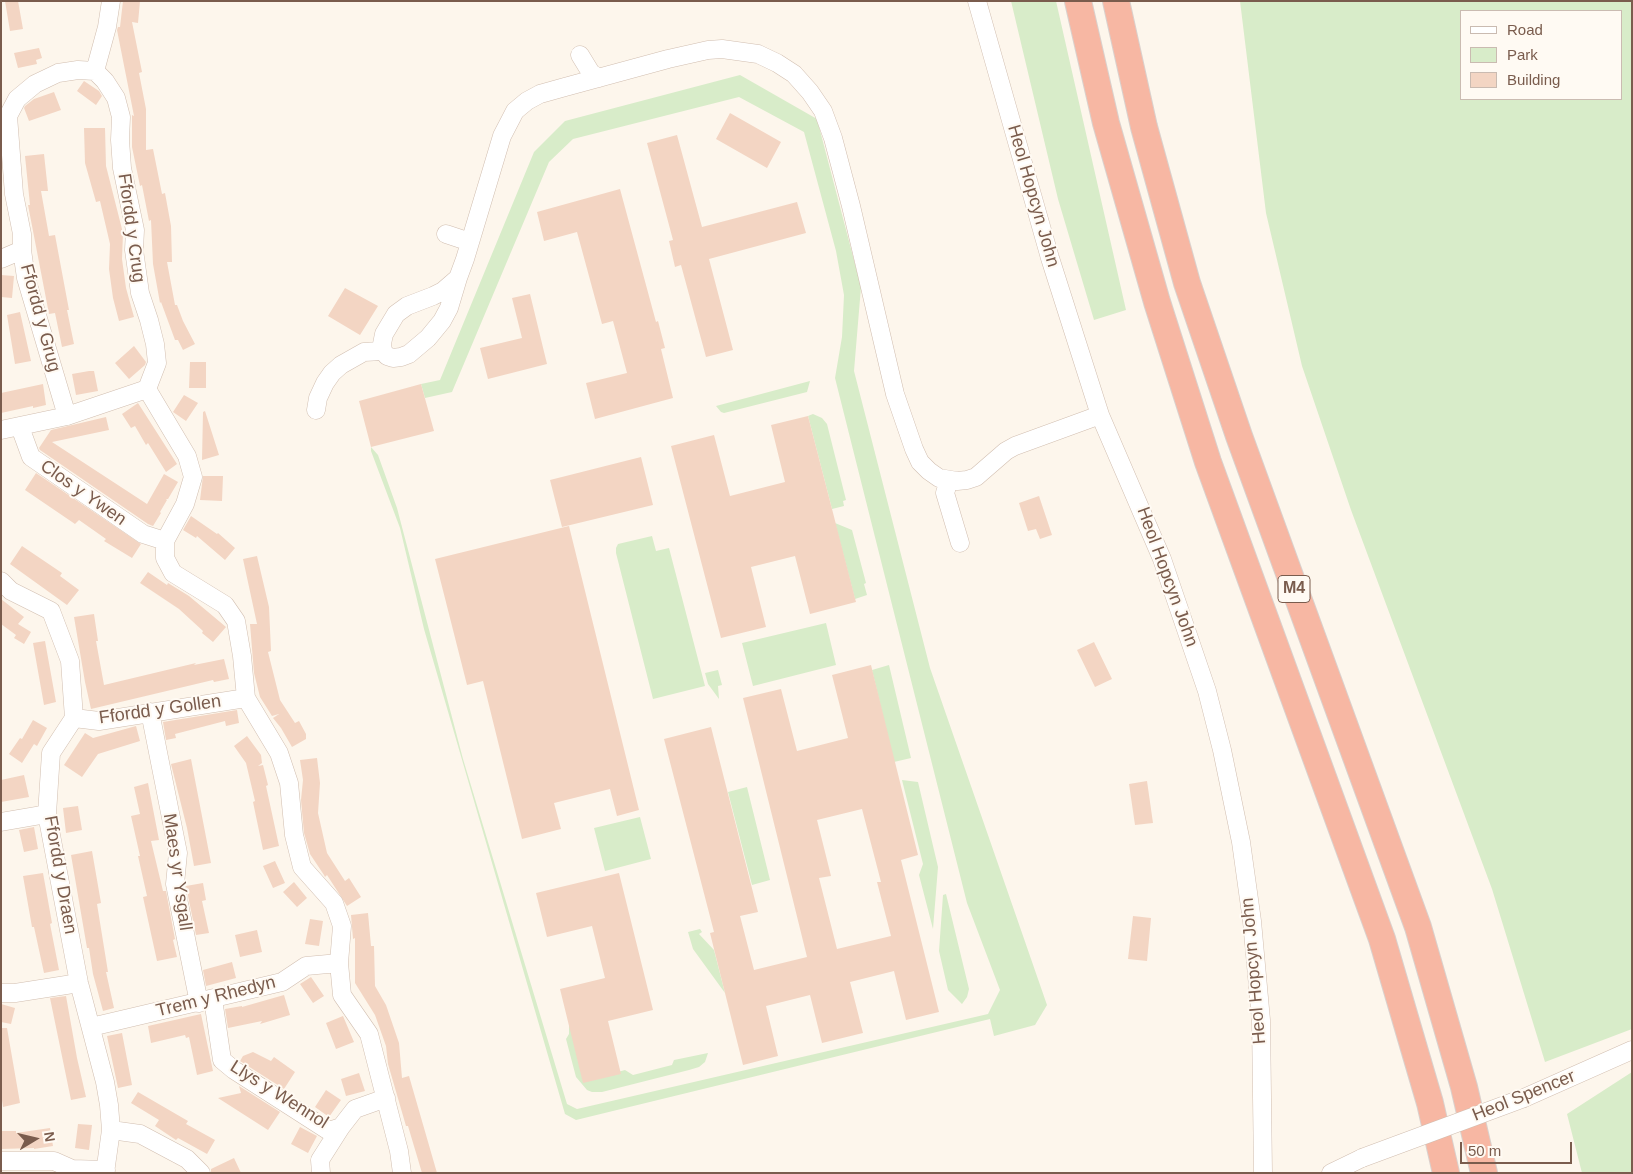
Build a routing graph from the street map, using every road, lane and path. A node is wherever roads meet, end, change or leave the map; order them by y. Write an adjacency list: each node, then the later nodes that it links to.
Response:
1 (111, 1): 6 (street)
2 (977, 1): 17 (street, Heol Hopcyn John)
3 (1078, 1): 46 (highway, M4)
4 (1116, 1): 47 (highway, M4)
5 (580, 55): 7 (street)
6 (95, 71): 8 (street, Ffordd y Grug); 15 (street, Ffordd y Crug)
7 (599, 78): 10 (street); 21 (street)
8 (5, 122): 11 (street, Ffordd y Grug)
9 (446, 234): 10 (street)
10 (470, 242): 13 (street)
11 (22, 250): 12 (street); 18 (street, Ffordd y Grug)
12 (1, 259)
13 (458, 278): 14 (street); 14 (street)
14 (383, 351): 16 (street)
15 (147, 389): 18 (street); 22 (street)
16 (316, 410)
17 (1100, 415): 21 (street); 45 (street, Heol Hopcyn John)
18 (67, 416): 19 (street)
19 (20, 427): 20 (street); 22 (street, Clos y Ywen)
20 (1, 430)
21 (949, 480): 23 (street)
22 (165, 541): 25 (street)
23 (960, 544)
24 (1, 581): 27 (street)
25 (246, 698): 26 (street, Ffordd y Gollen); 30 (street)
26 (150, 712): 27 (street, Ffordd y Gollen); 33 (street, Maes yr Ysgall)
27 (74, 718): 28 (street, Ffordd y Draen)
28 (47, 814): 29 (street); 31 (street, Ffordd y Draen)
29 (1, 822)
30 (339, 963): 33 (street, Trem y Rhedyn); 36 (street)
31 (80, 983): 32 (street); 34 (street, Ffordd y Draen)
32 (1, 993)
33 (206, 1001): 34 (street, Trem y Rhedyn); 37 (street, Llys y Wennol)
34 (90, 1027): 38 (street, Ffordd y Draen)
35 (1632, 1050): 41 (street, Heol Spencer, bridge)
36 (386, 1098): 37 (street, Llys y Wennol); 44 (street)
37 (341, 1127): 43 (street)
38 (111, 1130): 40 (street, Ffordd y Draen); 42 (street)
39 (1, 1161): 40 (street)
40 (106, 1171)
41 (1339, 1171)
42 (201, 1173)
43 (321, 1173)
44 (402, 1173)
45 (1263, 1173)
46 (1446, 1173)
47 (1484, 1173)

